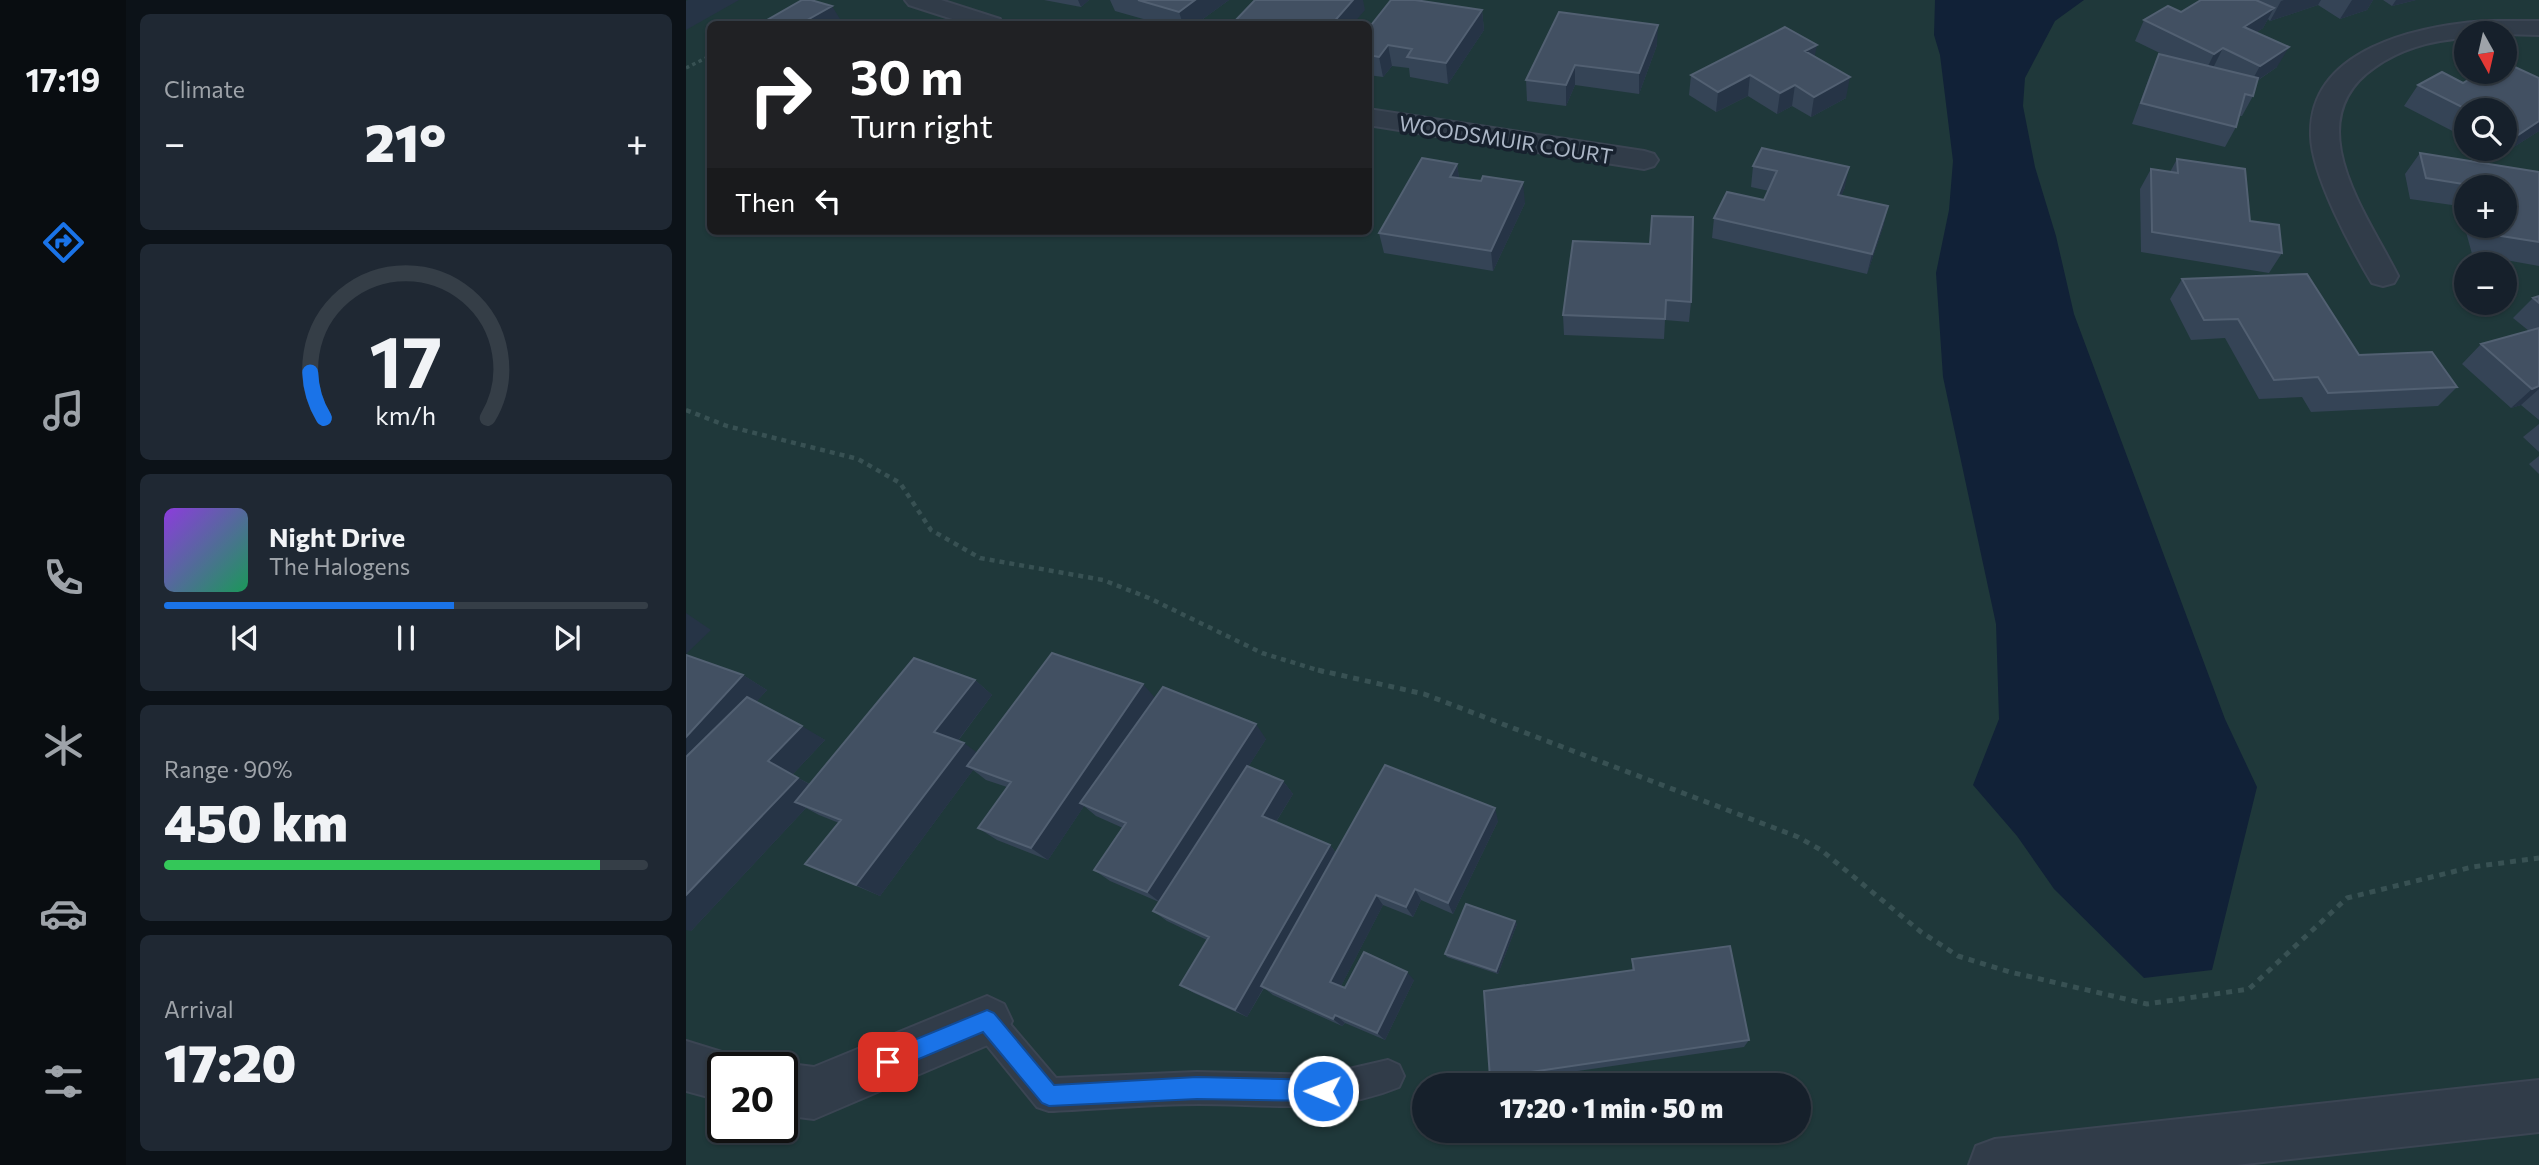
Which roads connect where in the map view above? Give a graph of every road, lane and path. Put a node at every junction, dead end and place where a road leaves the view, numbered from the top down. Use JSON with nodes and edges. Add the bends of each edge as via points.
{"nodes":[{"id":1,"x":918,"y":0,"type":"edge"},
{"id":2,"x":981,"y":21,"type":"edge"},
{"id":3,"x":2539,"y":28,"type":"edge"},
{"id":4,"x":707,"y":58,"type":"edge"},
{"id":5,"x":686,"y":68,"type":"edge"},
{"id":6,"x":1372,"y":118,"type":"edge"},
{"id":7,"x":1644,"y":160,"type":"dead end"},
{"id":8,"x":2383,"y":276,"type":"dead end"},
{"id":9,"x":686,"y":410,"type":"edge"},
{"id":10,"x":2539,"y":858,"type":"edge"},
{"id":11,"x":987,"y":1021,"type":"joint"},
{"id":12,"x":686,"y":1066,"type":"edge"},
{"id":13,"x":707,"y":1072,"type":"edge"},
{"id":14,"x":1388,"y":1076,"type":"dead end"},
{"id":15,"x":798,"y":1091,"type":"edge"},
{"id":16,"x":2539,"y":1106,"type":"edge"},
{"id":17,"x":1995,"y":1165,"type":"edge"}],
"edges":[{"from":1,"to":2,"type":"street"},
{"from":3,"to":8,"type":"street","via":[[2459,30],[2394,46],[2346,76],[2333,95],[2325,117],[2332,170]]},
{"from":4,"to":5,"type":"path"},
{"from":6,"to":7,"type":"street","name":"WOODSMUIR COURT"},
{"from":9,"to":10,"type":"path","via":[[727,426],[858,459],[900,483],[931,530],[980,558],[1103,580],[1262,653],[1424,694],[1798,837],[1958,956],[2010,972],[2147,1004],[2249,989],[2347,898],[2472,867]]},
{"from":11,"to":14,"type":"lane","via":[[1049,1096],[1197,1088],[1323,1091]]},
{"from":11,"to":15,"type":"street","via":[[814,1093]]},
{"from":12,"to":13,"type":"street"},
{"from":16,"to":17,"type":"street"}]}
